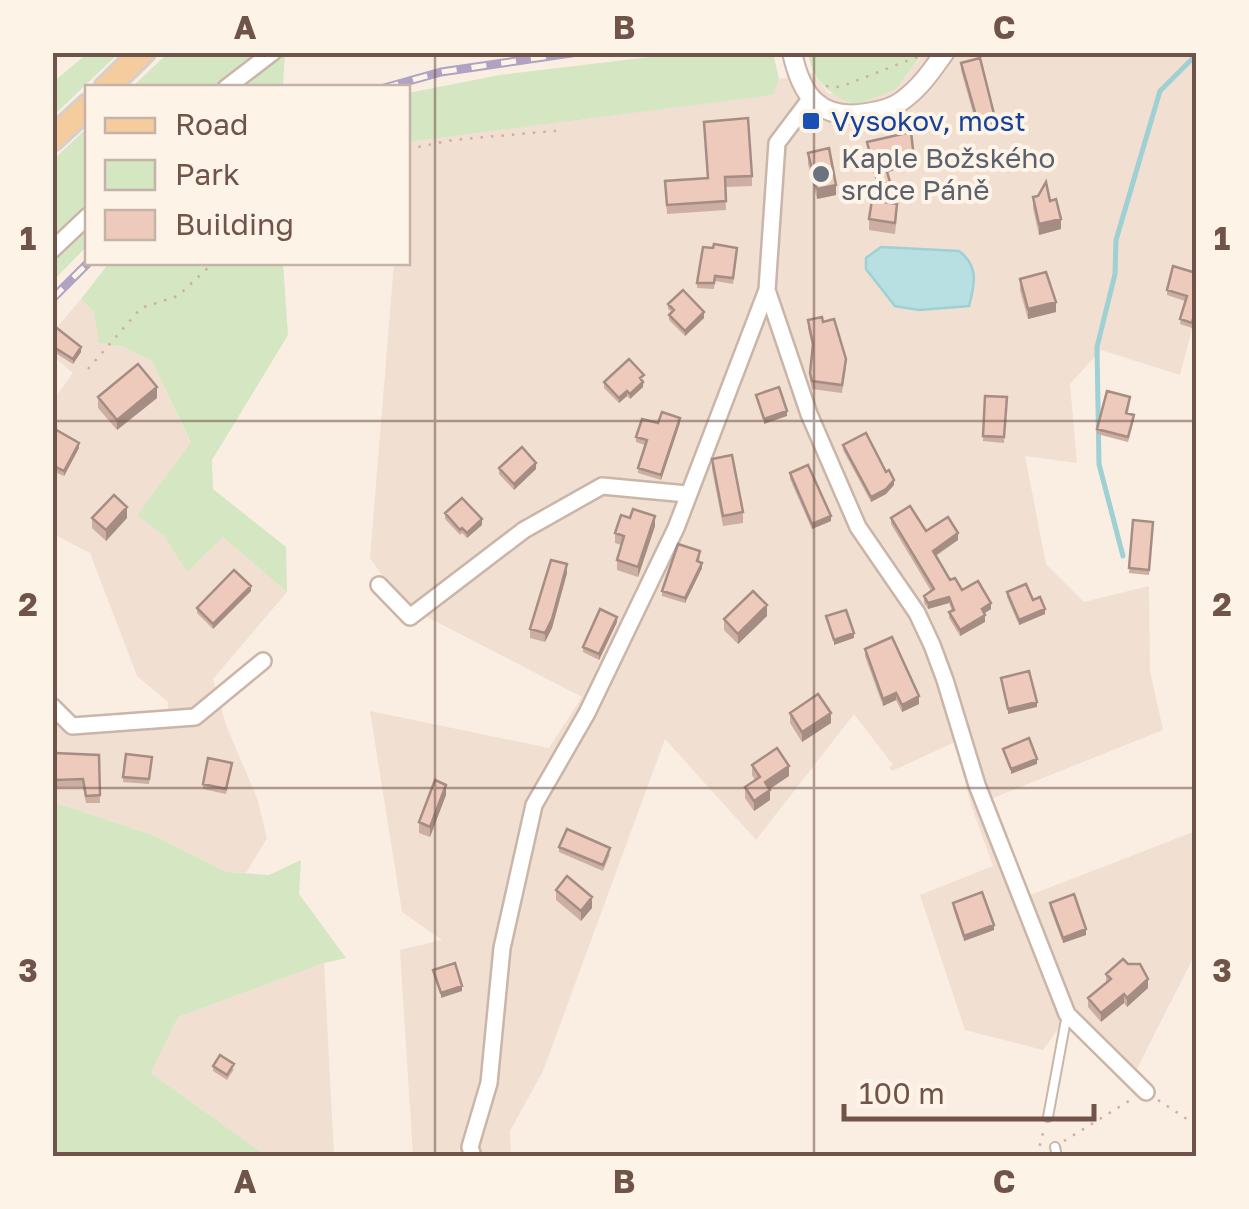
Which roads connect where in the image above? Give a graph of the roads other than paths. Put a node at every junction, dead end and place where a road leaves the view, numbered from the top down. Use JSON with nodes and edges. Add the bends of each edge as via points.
{"nodes":[{"id":1,"x":143,"y":52,"type":"edge"},
{"id":2,"x":273,"y":52,"type":"edge"},
{"id":3,"x":792,"y":52,"type":"edge"},
{"id":4,"x":945,"y":52,"type":"edge"},
{"id":5,"x":109,"y":85,"type":"edge"},
{"id":6,"x":230,"y":85,"type":"edge"},
{"id":7,"x":803,"y":85,"type":"junction"},
{"id":8,"x":85,"y":109,"type":"edge"},
{"id":9,"x":52,"y":139,"type":"edge"},
{"id":10,"x":85,"y":219,"type":"edge"},
{"id":11,"x":52,"y":250,"type":"edge"},
{"id":12,"x":766,"y":290,"type":"junction"},
{"id":13,"x":687,"y":494,"type":"junction"},
{"id":14,"x":380,"y":585,"type":"dead end"},
{"id":15,"x":263,"y":661,"type":"dead end"},
{"id":16,"x":52,"y":706,"type":"edge"},
{"id":17,"x":1067,"y":1014,"type":"junction"},
{"id":18,"x":1146,"y":1092,"type":"road end"},
{"id":19,"x":1048,"y":1117,"type":"road end"},
{"id":20,"x":473,"y":1156,"type":"edge"}],
"edges":[{"from":1,"to":5,"type":"main road"},
{"from":2,"to":6,"type":"street"},
{"from":3,"to":7,"type":"street"},
{"from":4,"to":7,"type":"street","via":[[920,86],[884,110],[828,111]]},
{"from":7,"to":12,"type":"street","via":[[777,142]]},
{"from":8,"to":9,"type":"main road"},
{"from":10,"to":11,"type":"street"},
{"from":12,"to":13,"type":"street"},
{"from":12,"to":17,"type":"street","via":[[858,527],[932,645],[976,785]]},
{"from":13,"to":14,"type":"street","via":[[602,486],[524,530],[410,617]]},
{"from":13,"to":20,"type":"street","via":[[586,712],[534,805],[502,948],[489,1083]]},
{"from":15,"to":16,"type":"street","via":[[194,717],[72,726]]},
{"from":17,"to":18,"type":"street"},
{"from":17,"to":19,"type":"lane"}]}
